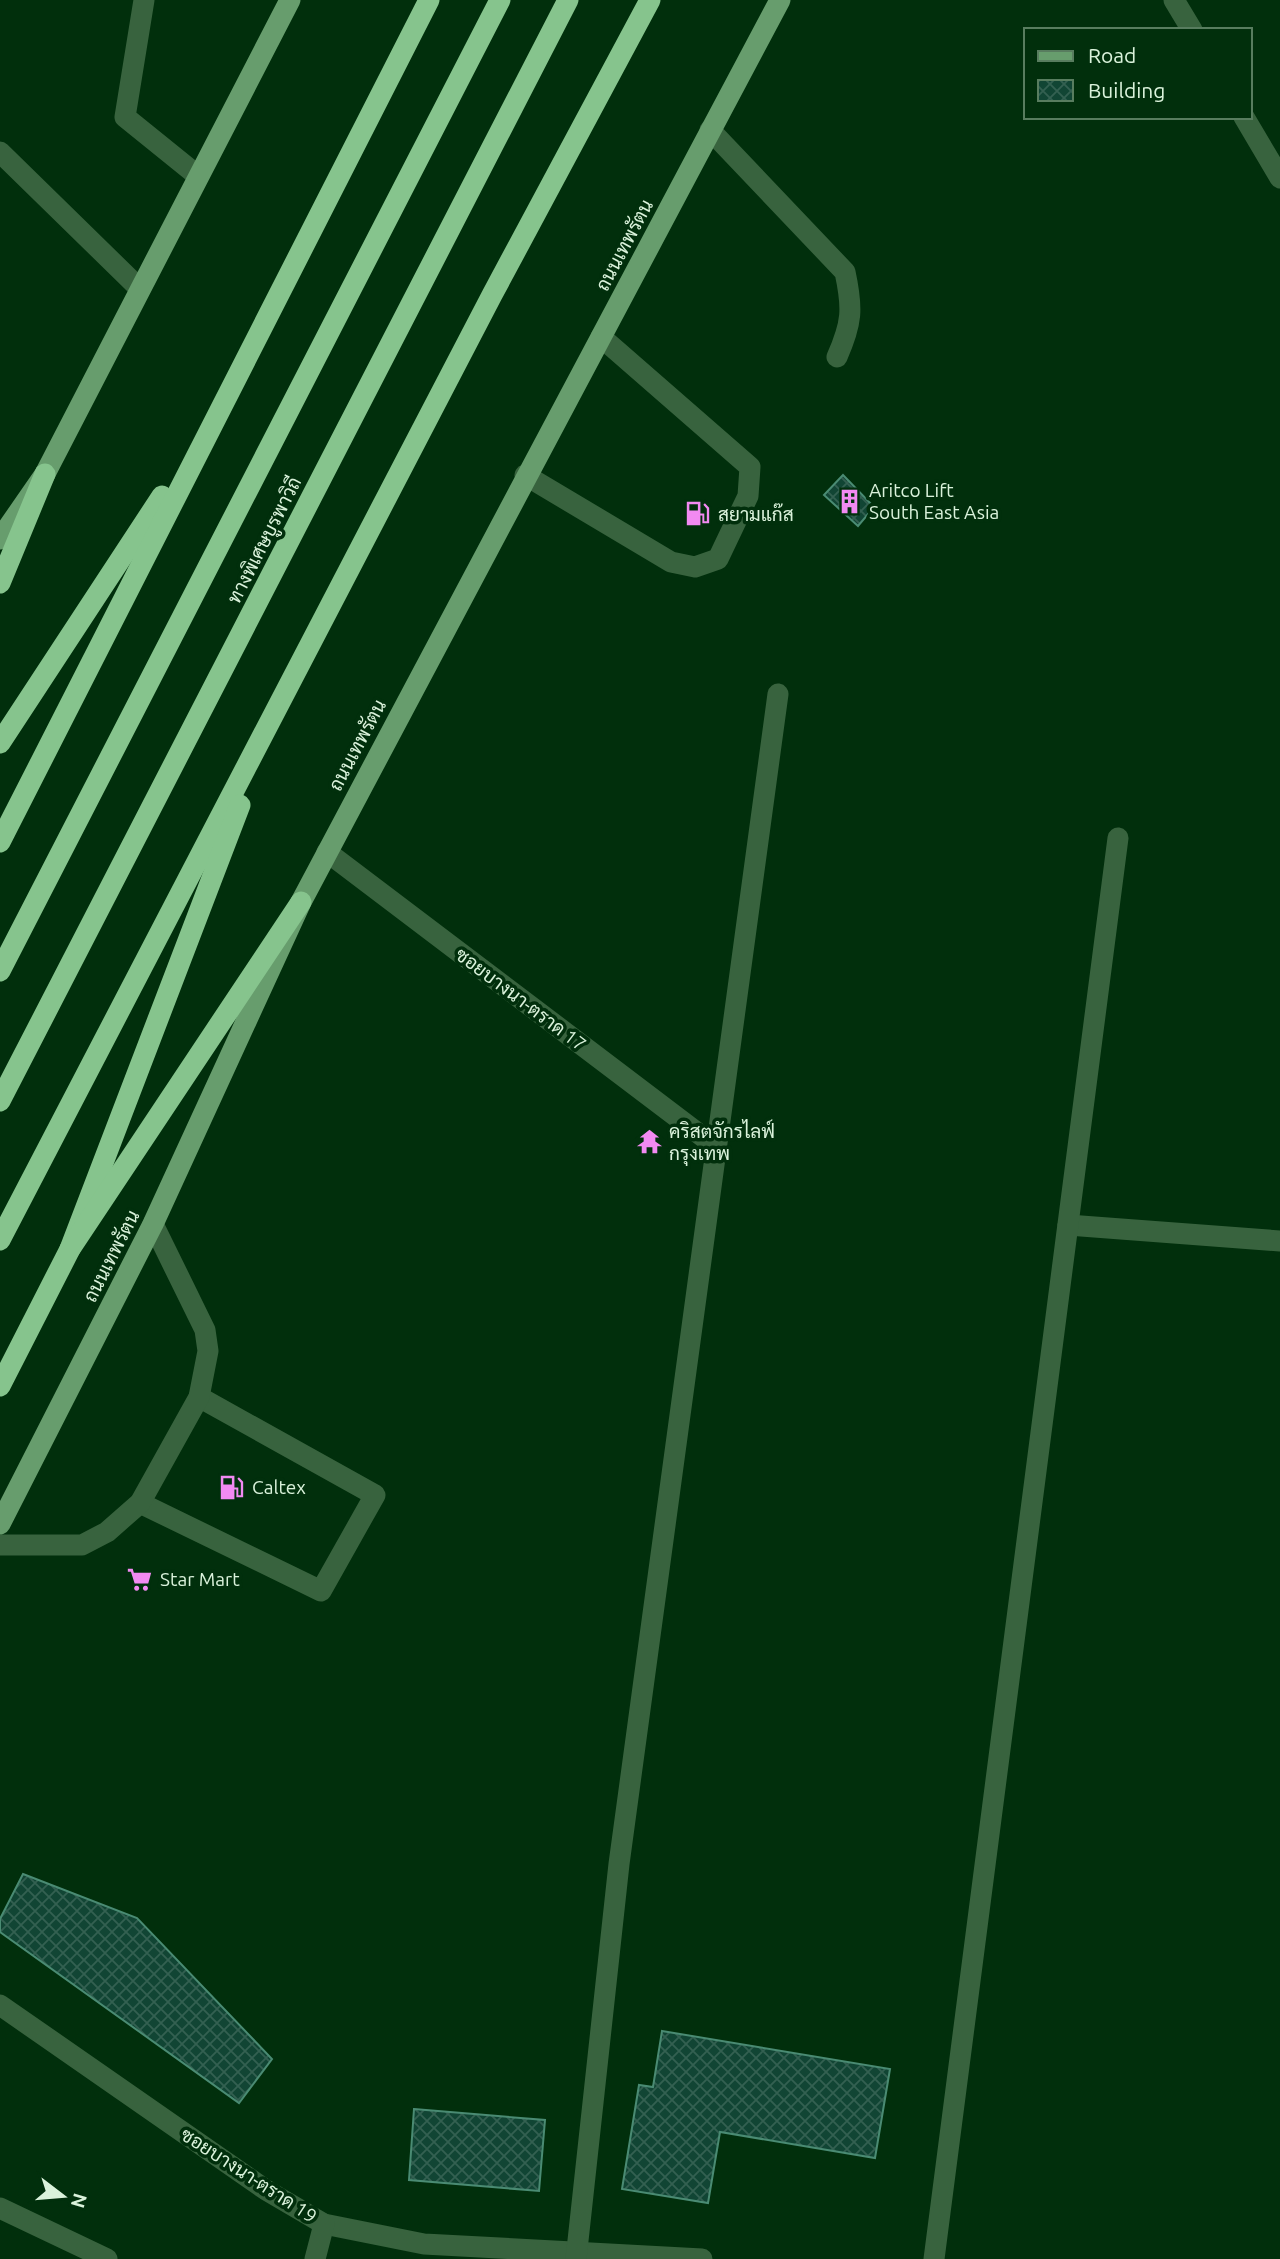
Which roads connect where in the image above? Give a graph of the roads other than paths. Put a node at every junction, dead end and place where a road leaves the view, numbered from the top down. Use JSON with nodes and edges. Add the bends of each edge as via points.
{"nodes":[{"id":1,"x":144,"y":0,"type":"edge"},
{"id":2,"x":290,"y":0,"type":"edge"},
{"id":3,"x":429,"y":0,"type":"edge"},
{"id":4,"x":500,"y":0,"type":"edge"},
{"id":5,"x":568,"y":0,"type":"edge"},
{"id":6,"x":650,"y":0,"type":"edge"},
{"id":7,"x":770,"y":0,"type":"edge"},
{"id":8,"x":780,"y":0,"type":"edge"},
{"id":9,"x":1174,"y":0,"type":"edge"},
{"id":10,"x":1191,"y":28,"type":"edge"},
{"id":11,"x":756,"y":45,"type":"junction"},
{"id":12,"x":1245,"y":119,"type":"edge"},
{"id":13,"x":710,"y":130,"type":"junction"},
{"id":14,"x":0,"y":152,"type":"edge"},
{"id":15,"x":198,"y":176,"type":"junction"},
{"id":16,"x":1280,"y":178,"type":"edge"},
{"id":17,"x":140,"y":289,"type":"junction"},
{"id":18,"x":601,"y":337,"type":"junction"},
{"id":19,"x":837,"y":357,"type":"dead end"},
{"id":20,"x":219,"y":410,"type":"junction"},
{"id":21,"x":45,"y":474,"type":"junction"},
{"id":22,"x":525,"y":475,"type":"junction"},
{"id":23,"x":0,"y":539,"type":"edge"},
{"id":24,"x":0,"y":583,"type":"edge"},
{"id":25,"x":778,"y":694,"type":"dead end"},
{"id":26,"x":276,"y":712,"type":"junction"},
{"id":27,"x":0,"y":743,"type":"edge"},
{"id":28,"x":1118,"y":838,"type":"dead end"},
{"id":29,"x":0,"y":842,"type":"edge"},
{"id":30,"x":327,"y":852,"type":"junction"},
{"id":31,"x":301,"y":902,"type":"junction"},
{"id":32,"x":0,"y":971,"type":"edge"},
{"id":33,"x":0,"y":1101,"type":"edge"},
{"id":34,"x":716,"y":1146,"type":"junction"},
{"id":35,"x":153,"y":1224,"type":"junction"},
{"id":36,"x":1068,"y":1224,"type":"junction"},
{"id":37,"x":0,"y":1240,"type":"edge"},
{"id":38,"x":1280,"y":1241,"type":"edge"},
{"id":39,"x":70,"y":1249,"type":"junction"},
{"id":40,"x":0,"y":1386,"type":"edge"},
{"id":41,"x":199,"y":1397,"type":"junction"},
{"id":42,"x":140,"y":1503,"type":"junction"},
{"id":43,"x":0,"y":1524,"type":"edge"},
{"id":44,"x":0,"y":1545,"type":"edge"},
{"id":45,"x":0,"y":2005,"type":"edge"},
{"id":46,"x":0,"y":2208,"type":"edge"},
{"id":47,"x":324,"y":2224,"type":"junction"},
{"id":48,"x":576,"y":2256,"type":"edge"},
{"id":49,"x":107,"y":2259,"type":"edge"},
{"id":50,"x":316,"y":2259,"type":"edge"},
{"id":51,"x":702,"y":2259,"type":"edge"},
{"id":52,"x":934,"y":2259,"type":"edge"}],
"edges":[{"from":1,"to":15,"type":"street","via":[[125,117]]},
{"from":2,"to":15,"type":"main road"},
{"from":3,"to":20,"type":"highway"},
{"from":4,"to":32,"type":"highway","name":"ทางพิเศษบูรพาวิถี"},
{"from":5,"to":33,"type":"highway","name":"ทางพิเศษบูรพาวิถี"},
{"from":6,"to":26,"type":"highway"},
{"from":7,"to":11,"type":"main road"},
{"from":8,"to":11,"type":"main road","name":"ถนนเทพรัตน"},
{"from":9,"to":10,"type":"street"},
{"from":11,"to":13,"type":"main road","name":"ถนนเทพรัตน"},
{"from":12,"to":16,"type":"street"},
{"from":13,"to":18,"type":"main road","name":"ถนนเทพรัตน"},
{"from":13,"to":19,"type":"street","via":[[845,272],[852,301],[851,326]]},
{"from":14,"to":17,"type":"street"},
{"from":15,"to":17,"type":"main road"},
{"from":17,"to":21,"type":"main road"},
{"from":18,"to":22,"type":"main road","name":"ถนนเทพรัตน"},
{"from":18,"to":22,"type":"street","via":[[750,467],[748,496],[718,559],[695,567],[671,562]]},
{"from":20,"to":27,"type":"highway"},
{"from":20,"to":29,"type":"highway"},
{"from":21,"to":23,"type":"main road"},
{"from":21,"to":24,"type":"highway"},
{"from":22,"to":30,"type":"main road","name":"ถนนเทพรัตน"},
{"from":25,"to":34,"type":"street"},
{"from":26,"to":37,"type":"highway"},
{"from":26,"to":39,"type":"highway"},
{"from":28,"to":36,"type":"street"},
{"from":30,"to":31,"type":"main road","name":"ถนนเทพรัตน"},
{"from":30,"to":34,"type":"street","name":"ซอยบางนา-ตราด 17"},
{"from":31,"to":35,"type":"main road","name":"ถนนเทพรัตน"},
{"from":31,"to":39,"type":"highway"},
{"from":34,"to":48,"type":"street","via":[[611,1926]]},
{"from":35,"to":41,"type":"street","via":[[205,1329],[208,1351]]},
{"from":35,"to":43,"type":"main road","name":"ถนนเทพรัตน"},
{"from":36,"to":38,"type":"street"},
{"from":36,"to":52,"type":"street"},
{"from":39,"to":40,"type":"highway"},
{"from":41,"to":42,"type":"street"},
{"from":41,"to":42,"type":"street","via":[[374,1495],[328,1579],[321,1591]]},
{"from":42,"to":44,"type":"street","via":[[107,1532],[82,1545]]},
{"from":45,"to":47,"type":"street","name":"ซอยบางนา-ตราด 19","via":[[266,2190]]},
{"from":46,"to":49,"type":"street"},
{"from":47,"to":48,"type":"street","name":"ซอยบางนา-ตราด 19","via":[[424,2244]]},
{"from":47,"to":50,"type":"street"},
{"from":48,"to":51,"type":"street","name":"ซอยบางนา-ตราด 19"}]}
